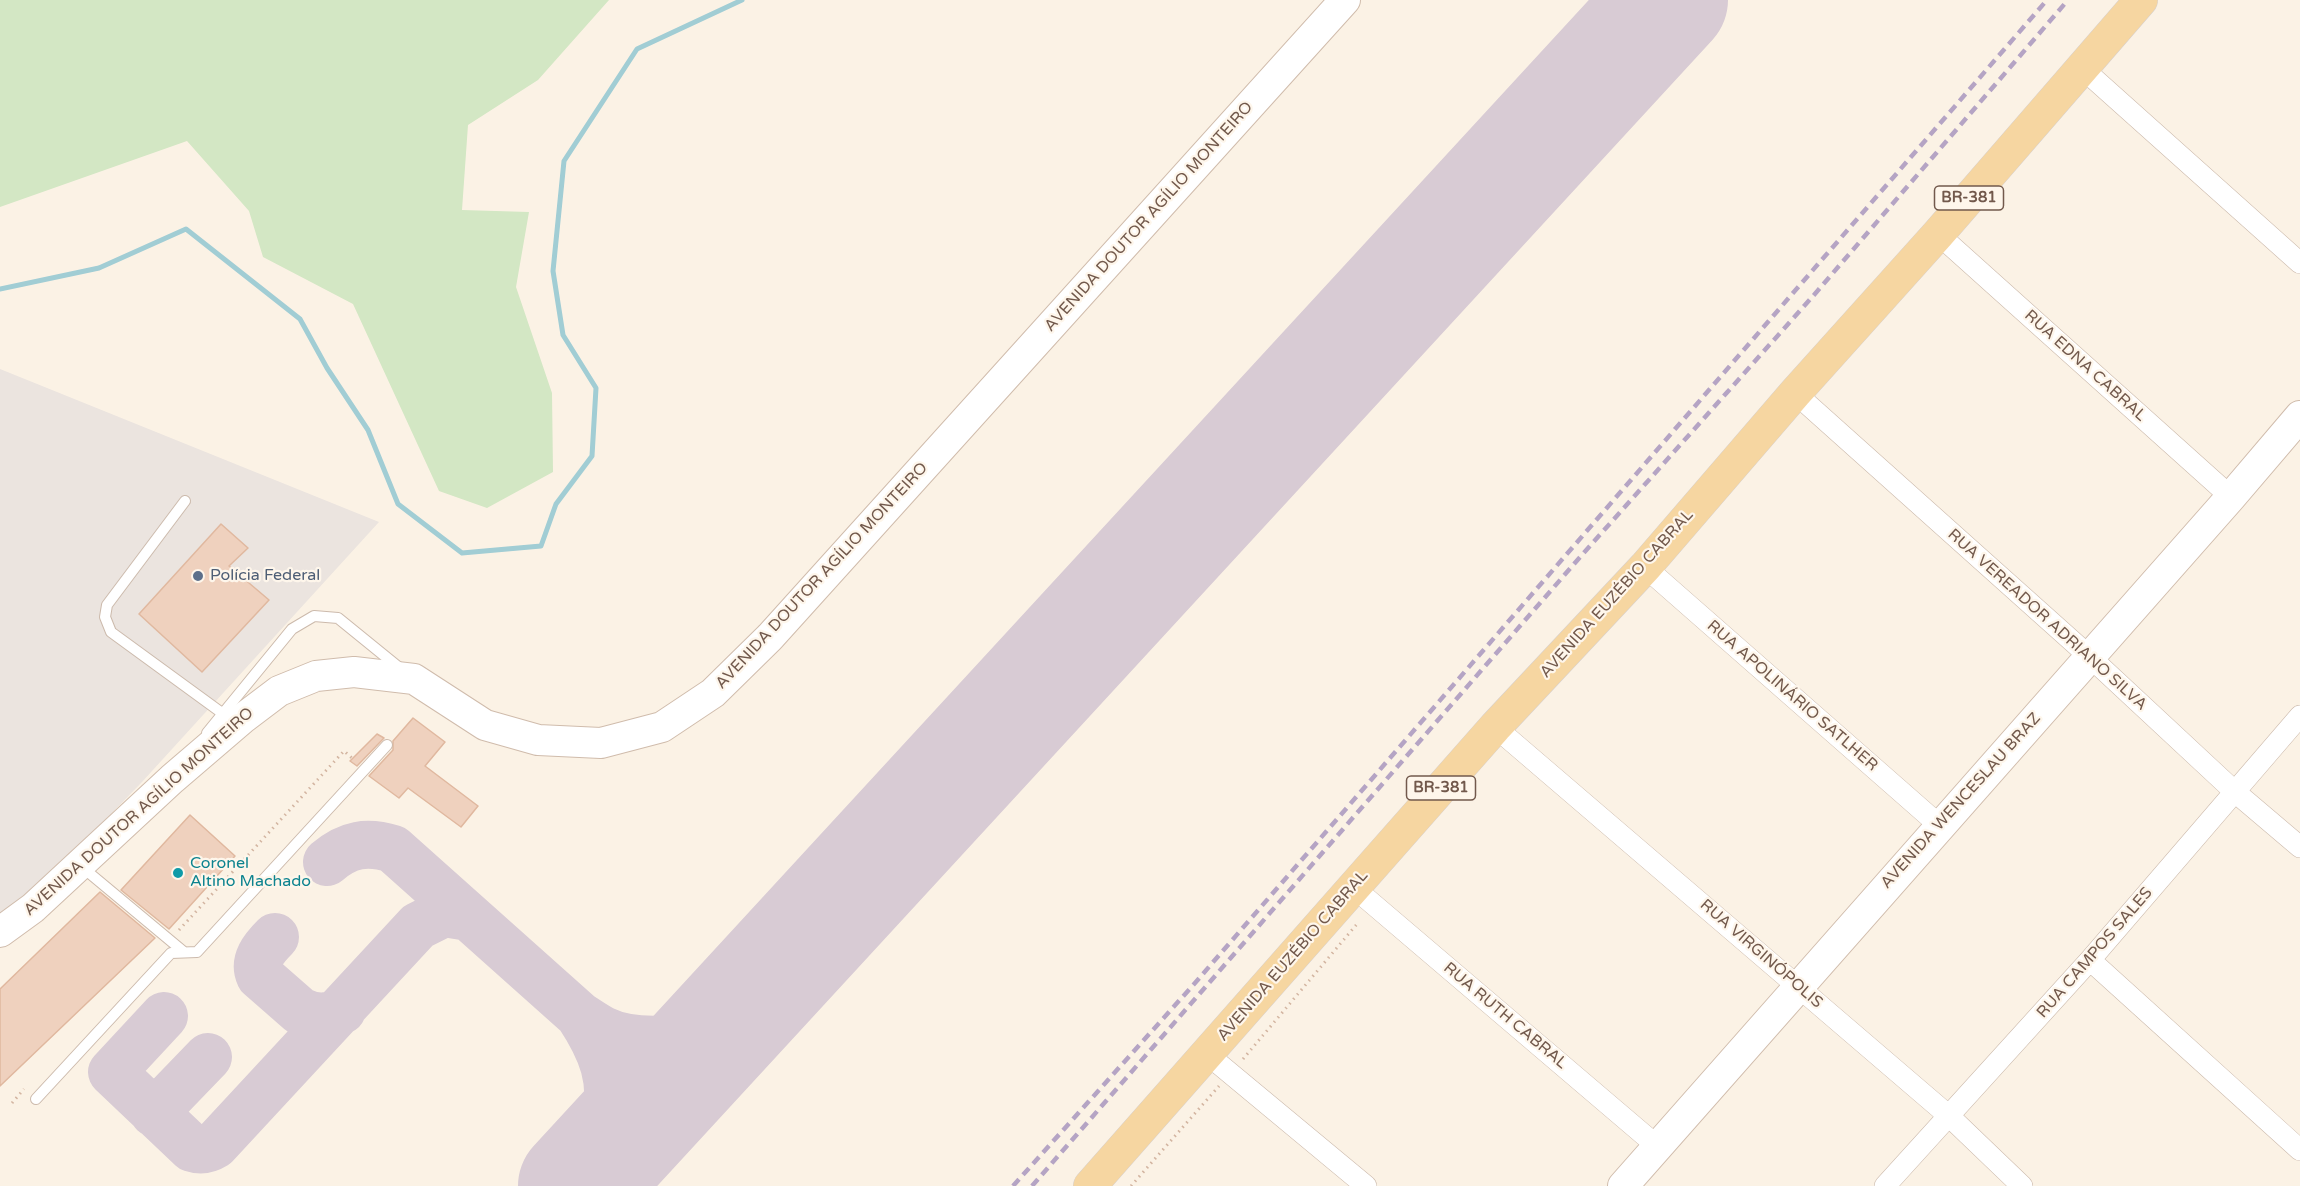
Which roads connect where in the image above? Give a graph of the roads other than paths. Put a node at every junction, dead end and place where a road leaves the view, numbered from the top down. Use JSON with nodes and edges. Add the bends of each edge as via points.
{"nodes":[{"id":1,"x":1345,"y":0,"type":"edge"},
{"id":2,"x":2141,"y":0,"type":"edge"},
{"id":3,"x":2082,"y":68,"type":"junction"},
{"id":4,"x":1938,"y":234,"type":"junction"},
{"id":5,"x":2300,"y":263,"type":"edge"},
{"id":6,"x":1795,"y":393,"type":"junction"},
{"id":7,"x":2300,"y":416,"type":"edge"},
{"id":8,"x":2231,"y":497,"type":"junction"},
{"id":9,"x":184,"y":501,"type":"dead end"},
{"id":10,"x":1645,"y":567,"type":"junction"},
{"id":11,"x":2090,"y":657,"type":"junction"},
{"id":12,"x":414,"y":679,"type":"junction"},
{"id":13,"x":222,"y":713,"type":"junction"},
{"id":14,"x":2300,"y":716,"type":"edge"},
{"id":15,"x":1495,"y":727,"type":"junction"},
{"id":16,"x":387,"y":745,"type":"dead end"},
{"id":17,"x":172,"y":779,"type":"junction"},
{"id":18,"x":2234,"y":791,"type":"junction"},
{"id":19,"x":1939,"y":825,"type":"junction"},
{"id":20,"x":2300,"y":847,"type":"edge"},
{"id":21,"x":80,"y":865,"type":"junction"},
{"id":22,"x":1353,"y":887,"type":"junction"},
{"id":23,"x":0,"y":932,"type":"edge"},
{"id":24,"x":184,"y":952,"type":"junction"},
{"id":25,"x":2090,"y":960,"type":"junction"},
{"id":26,"x":1798,"y":986,"type":"junction"},
{"id":27,"x":1207,"y":1054,"type":"junction"},
{"id":28,"x":36,"y":1099,"type":"dead end"},
{"id":29,"x":1950,"y":1116,"type":"junction"},
{"id":30,"x":1657,"y":1146,"type":"junction"},
{"id":31,"x":2300,"y":1150,"type":"edge"},
{"id":32,"x":1090,"y":1186,"type":"edge"},
{"id":33,"x":1366,"y":1186,"type":"edge"},
{"id":34,"x":1623,"y":1186,"type":"edge"},
{"id":35,"x":1885,"y":1186,"type":"edge"},
{"id":36,"x":2022,"y":1186,"type":"edge"}],
"edges":[{"from":1,"to":12,"type":"street","name":"AVENIDA DOUTOR AGÍLIO MONTEIRO","via":[[778,628],[713,693],[662,727],[601,743],[538,740],[485,725]]},
{"from":2,"to":3,"type":"main road","name":"AVENIDA EUZÉBIO CABRAL","number":"BR-381"},
{"from":3,"to":4,"type":"main road","name":"AVENIDA EUZÉBIO CABRAL","number":"BR-381"},
{"from":3,"to":5,"type":"street"},
{"from":4,"to":6,"type":"main road","name":"AVENIDA EUZÉBIO CABRAL","number":"BR-381"},
{"from":4,"to":8,"type":"street","name":"RUA EDNA CABRAL"},
{"from":6,"to":10,"type":"main road","name":"AVENIDA EUZÉBIO CABRAL","number":"BR-381"},
{"from":6,"to":11,"type":"street","name":"RUA VEREADOR ADRIANO SILVA"},
{"from":7,"to":8,"type":"street","name":"AVENIDA WENCESLAU BRAZ"},
{"from":8,"to":11,"type":"street","name":"AVENIDA WENCESLAU BRAZ"},
{"from":9,"to":13,"type":"lane","via":[[107,605],[105,617],[111,632]]},
{"from":10,"to":15,"type":"main road","name":"AVENIDA EUZÉBIO CABRAL","number":"BR-381"},
{"from":10,"to":19,"type":"street","name":"RUA APOLINÁRIO SATLHER"},
{"from":11,"to":18,"type":"street","name":"RUA VEREADOR ADRIANO SILVA"},
{"from":11,"to":19,"type":"street","name":"AVENIDA WENCESLAU BRAZ"},
{"from":12,"to":13,"type":"lane","via":[[338,618],[314,616],[292,629]]},
{"from":12,"to":17,"type":"street","name":"AVENIDA DOUTOR AGÍLIO MONTEIRO","via":[[354,672],[316,676],[279,691]]},
{"from":13,"to":17,"type":"lane"},
{"from":14,"to":18,"type":"street","name":"RUA CAMPOS SALES"},
{"from":15,"to":22,"type":"main road","name":"AVENIDA EUZÉBIO CABRAL","number":"BR-381"},
{"from":15,"to":26,"type":"street","name":"RUA VIRGINÓPOLIS"},
{"from":16,"to":24,"type":"lane","via":[[197,952]]},
{"from":17,"to":21,"type":"street","name":"AVENIDA DOUTOR AGÍLIO MONTEIRO"},
{"from":18,"to":20,"type":"street","name":"RUA VEREADOR ADRIANO SILVA"},
{"from":18,"to":25,"type":"street","name":"RUA CAMPOS SALES"},
{"from":19,"to":26,"type":"street","name":"AVENIDA WENCESLAU BRAZ"},
{"from":21,"to":23,"type":"street","name":"AVENIDA DOUTOR AGÍLIO MONTEIRO"},
{"from":21,"to":24,"type":"lane"},
{"from":22,"to":27,"type":"main road","name":"AVENIDA EUZÉBIO CABRAL","number":"BR-381"},
{"from":22,"to":30,"type":"street","name":"RUA RUTH CABRAL"},
{"from":24,"to":28,"type":"lane","via":[[171,953]]},
{"from":25,"to":29,"type":"street","name":"RUA CAMPOS SALES"},
{"from":25,"to":31,"type":"street"},
{"from":26,"to":29,"type":"street","name":"RUA VIRGINÓPOLIS"},
{"from":26,"to":30,"type":"street","name":"AVENIDA WENCESLAU BRAZ"},
{"from":27,"to":32,"type":"main road","name":"AVENIDA EUZÉBIO CABRAL","number":"BR-381"},
{"from":27,"to":33,"type":"street"},
{"from":29,"to":35,"type":"street","name":"RUA CAMPOS SALES"},
{"from":29,"to":36,"type":"street","name":"RUA VIRGINÓPOLIS"},
{"from":30,"to":34,"type":"street","name":"AVENIDA WENCESLAU BRAZ"}]}
